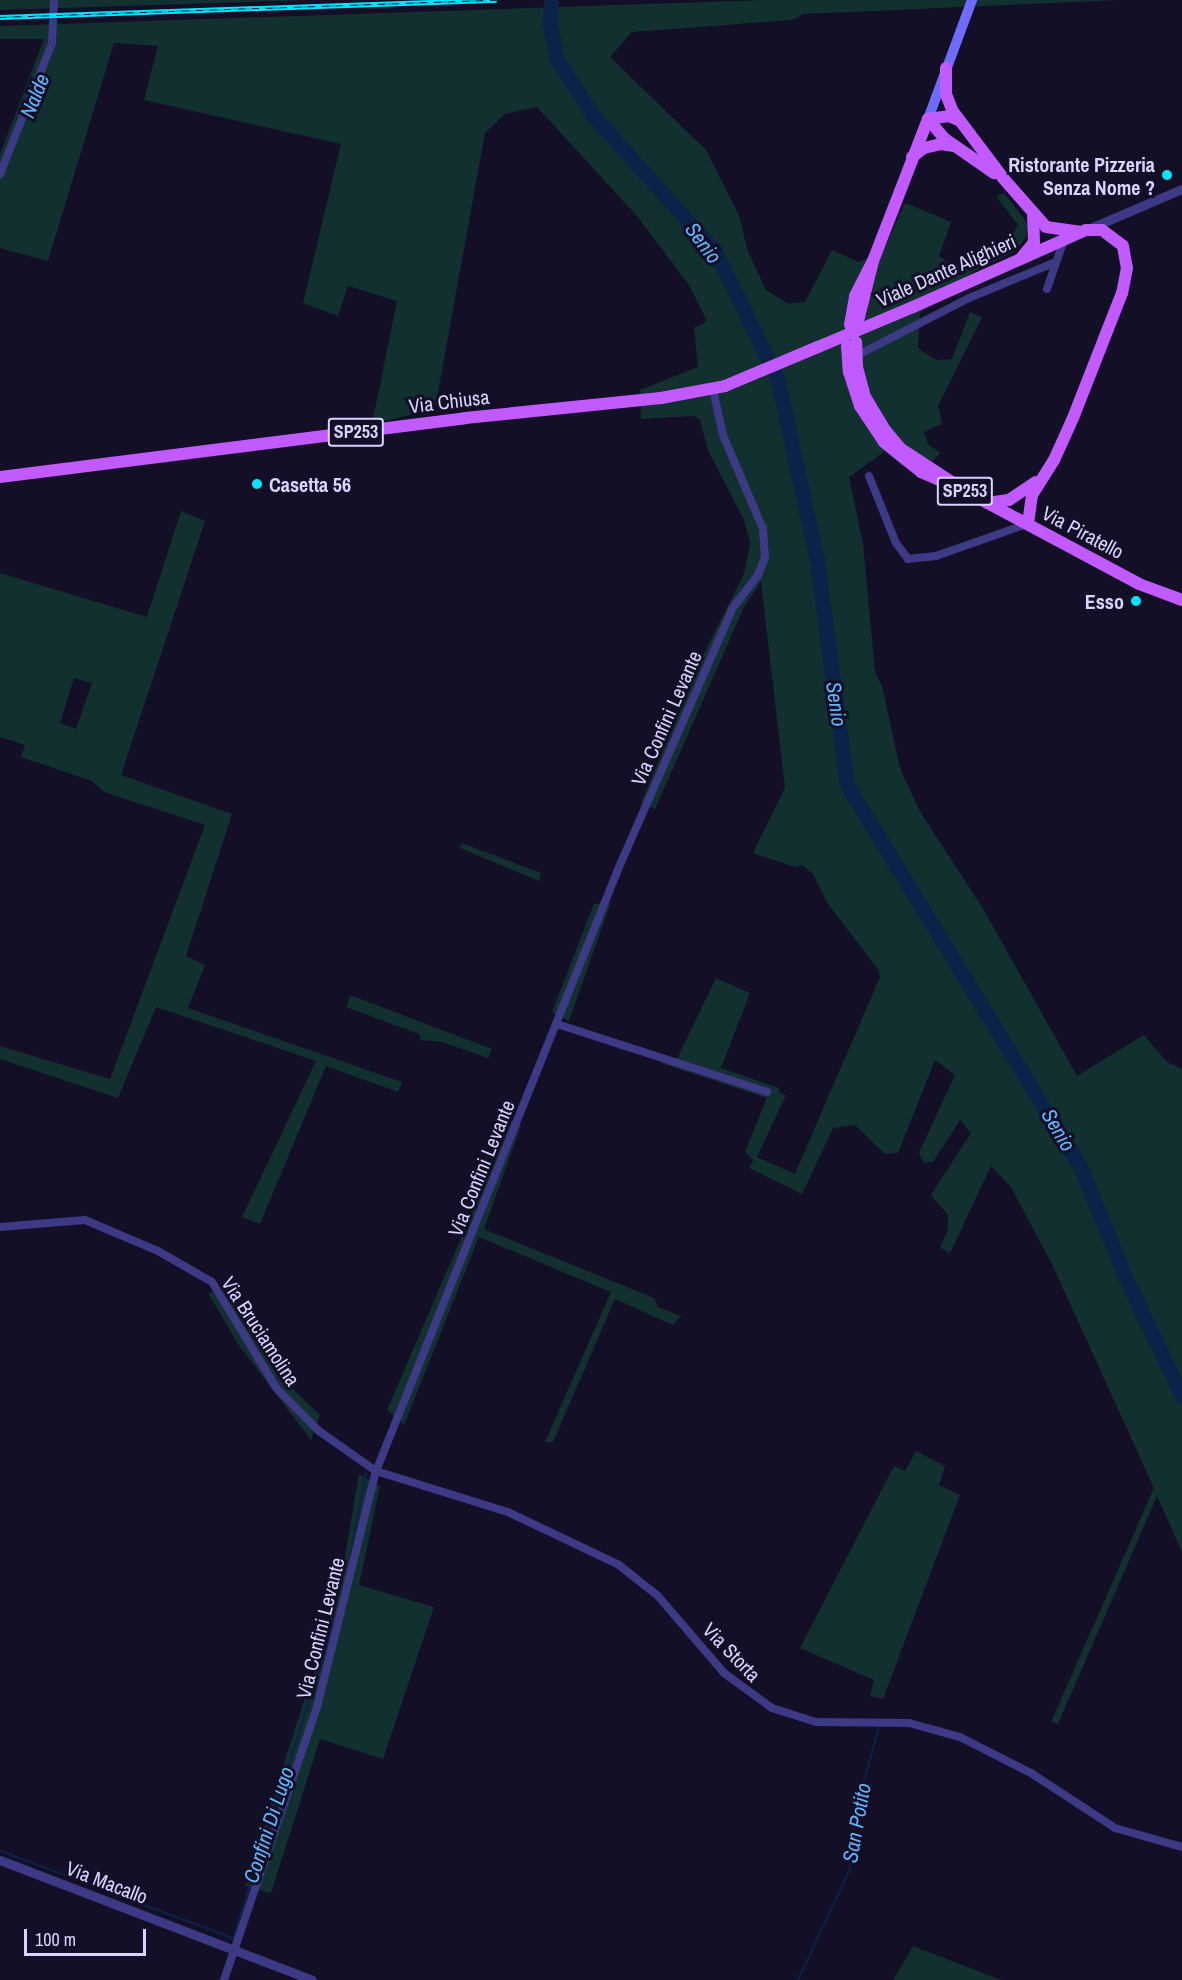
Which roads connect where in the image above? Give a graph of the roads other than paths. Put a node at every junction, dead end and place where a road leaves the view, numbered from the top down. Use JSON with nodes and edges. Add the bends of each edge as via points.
{"nodes":[{"id":1,"x":54,"y":0,"type":"edge"},
{"id":2,"x":972,"y":0,"type":"edge"},
{"id":3,"x":946,"y":68,"type":"junction"},
{"id":4,"x":928,"y":119,"type":"junction"},
{"id":5,"x":960,"y":121,"type":"junction"},
{"id":6,"x":954,"y":146,"type":"junction"},
{"id":7,"x":911,"y":158,"type":"junction"},
{"id":8,"x":0,"y":174,"type":"edge"},
{"id":9,"x":1003,"y":178,"type":"junction"},
{"id":10,"x":1182,"y":189,"type":"edge"},
{"id":11,"x":1032,"y":212,"type":"junction"},
{"id":12,"x":1084,"y":231,"type":"junction"},
{"id":13,"x":1064,"y":240,"type":"junction"},
{"id":14,"x":1021,"y":259,"type":"junction"},
{"id":15,"x":1056,"y":262,"type":"junction"},
{"id":16,"x":1047,"y":289,"type":"dead end"},
{"id":17,"x":854,"y":323,"type":"dead end"},
{"id":18,"x":856,"y":356,"type":"junction"},
{"id":19,"x":719,"y":387,"type":"junction"},
{"id":20,"x":869,"y":476,"type":"dead end"},
{"id":21,"x":1044,"y":476,"type":"junction"},
{"id":22,"x":0,"y":477,"type":"edge"},
{"id":23,"x":967,"y":492,"type":"junction"},
{"id":24,"x":987,"y":503,"type":"junction"},
{"id":25,"x":1028,"y":524,"type":"junction"},
{"id":26,"x":1182,"y":600,"type":"edge"},
{"id":27,"x":557,"y":1024,"type":"junction"},
{"id":28,"x":767,"y":1092,"type":"dead end"},
{"id":29,"x":0,"y":1227,"type":"edge"},
{"id":30,"x":376,"y":1471,"type":"junction"},
{"id":31,"x":1182,"y":1846,"type":"edge"},
{"id":32,"x":0,"y":1860,"type":"edge"},
{"id":33,"x":235,"y":1950,"type":"junction"},
{"id":34,"x":224,"y":1980,"type":"edge"},
{"id":35,"x":312,"y":1980,"type":"edge"}],
"edges":[{"from":1,"to":8,"type":"street","via":[[52,44]]},
{"from":2,"to":3,"type":"main road"},
{"from":3,"to":4,"type":"main road"},
{"from":3,"to":5,"type":"main road","number":"SP253","via":[[946,94]]},
{"from":4,"to":5,"type":"main road","via":[[949,116]]},
{"from":4,"to":6,"type":"main road","number":"SP253"},
{"from":4,"to":7,"type":"main road"},
{"from":5,"to":9,"type":"main road","number":"SP253"},
{"from":6,"to":7,"type":"main road","via":[[924,148]]},
{"from":6,"to":9,"type":"main road","number":"SP253"},
{"from":7,"to":17,"type":"main road"},
{"from":9,"to":11,"type":"main road","number":"SP253"},
{"from":10,"to":12,"type":"street","name":"Viale Dante Alighieri"},
{"from":11,"to":12,"type":"main road","number":"SP253","via":[[1046,227]]},
{"from":11,"to":14,"type":"main road","via":[[1034,242]]},
{"from":12,"to":13,"type":"main road","name":"Viale Dante Alighieri","number":"SP253"},
{"from":12,"to":21,"type":"main road","number":"SP253","via":[[1101,231],[1114,238],[1123,246],[1127,268],[1105,340]]},
{"from":13,"to":14,"type":"main road","name":"Viale Dante Alighieri","number":"SP253"},
{"from":13,"to":15,"type":"street"},
{"from":14,"to":19,"type":"main road","name":"Viale Dante Alighieri","number":"SP253","bridge":true},
{"from":15,"to":16,"type":"street"},
{"from":15,"to":18,"type":"street","via":[[969,298]]},
{"from":18,"to":23,"type":"main road","name":"Via Piratello","number":"SP253","via":[[865,398],[885,430],[901,448]]},
{"from":18,"to":23,"type":"main road","name":"Via Piratello","number":"SP253","via":[[852,344],[849,372],[860,406],[884,442],[921,471]]},
{"from":19,"to":22,"type":"main road","name":"Via Chiusa","number":"SP253"},
{"from":19,"to":27,"type":"street","name":"Via Confini Levante","via":[[723,435],[763,529],[765,558],[758,575],[732,609],[619,867]]},
{"from":20,"to":25,"type":"street","via":[[896,543],[908,559],[936,556],[1006,528]]},
{"from":21,"to":24,"type":"main road","number":"SP253","via":[[1023,494]]},
{"from":21,"to":25,"type":"main road","number":"SP253","via":[[1032,495]]},
{"from":23,"to":24,"type":"main road","name":"Via Piratello","number":"SP253"},
{"from":24,"to":25,"type":"main road","name":"Via Piratello","number":"SP253"},
{"from":25,"to":26,"type":"main road","name":"Via Piratello","via":[[1139,584]]},
{"from":27,"to":28,"type":"street"},
{"from":27,"to":30,"type":"street","name":"Via Confini Levante"},
{"from":29,"to":30,"type":"street","name":"Via Bruciamolina","via":[[85,1221],[158,1251],[212,1282],[277,1389],[295,1409]]},
{"from":30,"to":31,"type":"street","name":"Via Storta","via":[[508,1512],[619,1564],[658,1596],[724,1673],[772,1708],[816,1722],[909,1723],[960,1737],[1031,1773],[1115,1828]]},
{"from":30,"to":33,"type":"street","name":"Via Confini Levante","via":[[317,1707]]},
{"from":32,"to":33,"type":"street","name":"Via Macallo"},
{"from":33,"to":34,"type":"street","name":"Via Confini Levante"},
{"from":33,"to":35,"type":"street","name":"Via Macallo"}]}
